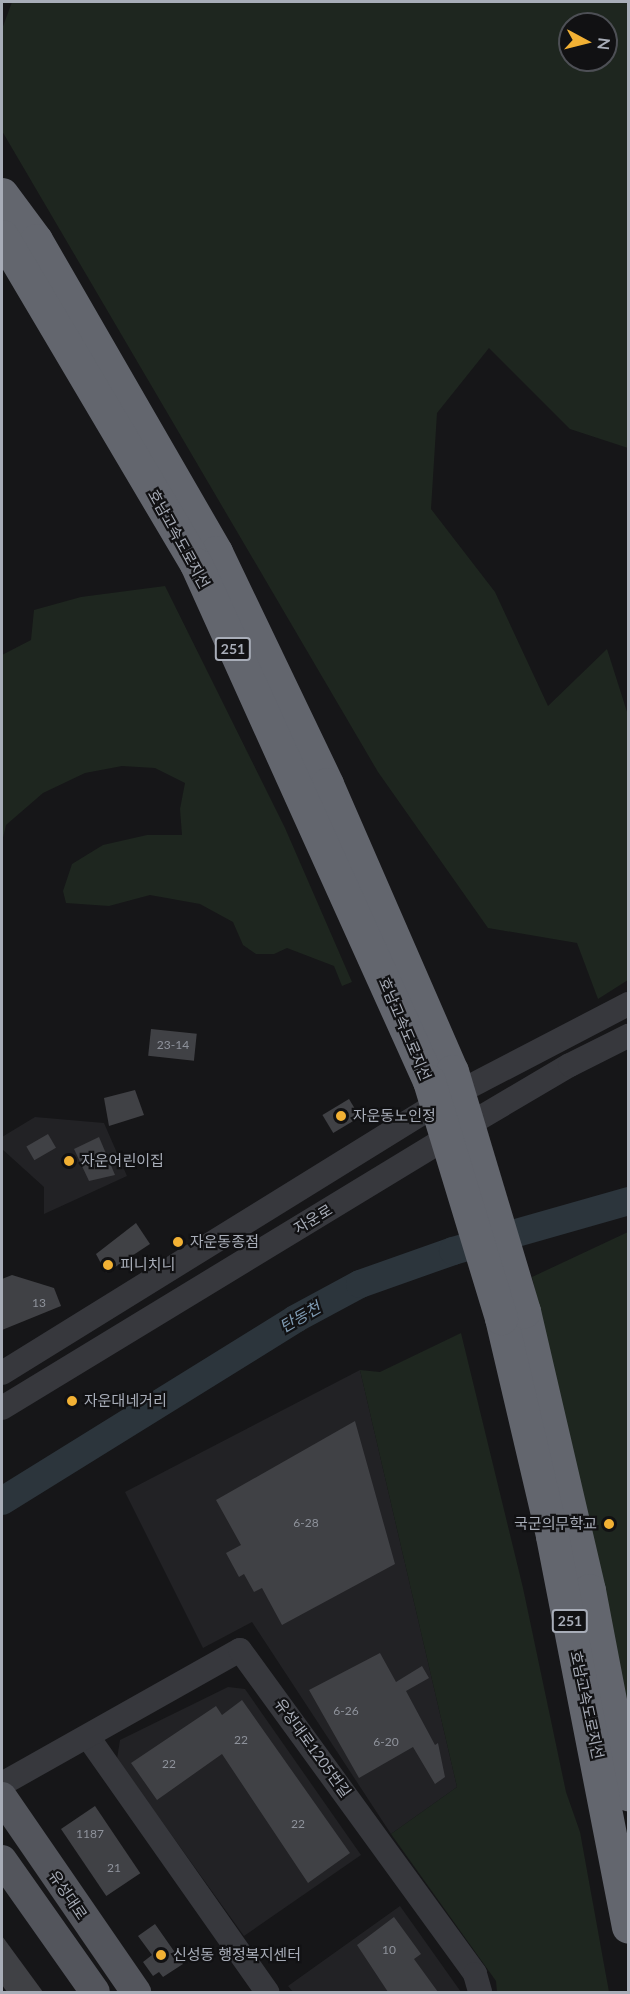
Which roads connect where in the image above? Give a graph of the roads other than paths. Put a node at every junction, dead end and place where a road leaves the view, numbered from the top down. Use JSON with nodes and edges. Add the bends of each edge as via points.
{"nodes":[{"id":1,"x":2,"y":174,"type":"edge"},
{"id":2,"x":2,"y":194,"type":"edge"},
{"id":3,"x":2,"y":236,"type":"edge"},
{"id":4,"x":36,"y":240,"type":"junction"},
{"id":5,"x":628,"y":1004,"type":"edge"},
{"id":6,"x":628,"y":1036,"type":"edge"},
{"id":7,"x":440,"y":1076,"type":"junction"},
{"id":8,"x":512,"y":1315,"type":"junction"},
{"id":9,"x":2,"y":1373,"type":"edge"},
{"id":10,"x":2,"y":1408,"type":"edge"},
{"id":11,"x":88,"y":1737,"type":"junction"},
{"id":12,"x":2,"y":1784,"type":"edge"},
{"id":13,"x":628,"y":1794,"type":"edge"},
{"id":14,"x":2,"y":1797,"type":"edge"},
{"id":15,"x":2,"y":1860,"type":"edge"},
{"id":16,"x":628,"y":1927,"type":"edge"},
{"id":17,"x":95,"y":1992,"type":"edge"},
{"id":18,"x":136,"y":1992,"type":"edge"},
{"id":19,"x":267,"y":1992,"type":"edge"},
{"id":20,"x":480,"y":1992,"type":"edge"}],
"edges":[{"from":1,"to":4,"type":"highway"},
{"from":2,"to":4,"type":"highway","name":"호남고속도로지선","number":"251"},
{"from":3,"to":7,"type":"highway","name":"호남고속도로지선","number":"251","via":[[196,564]]},
{"from":4,"to":7,"type":"highway","name":"호남고속도로지선","number":"251","via":[[216,552],[327,784]]},
{"from":5,"to":9,"type":"street","via":[[440,1102]]},
{"from":6,"to":10,"type":"street","name":"자운로","via":[[570,1065],[451,1135]]},
{"from":7,"to":8,"type":"highway","name":"호남고속도로지선","number":"251","bridge":true},
{"from":8,"to":13,"type":"highway","name":"호남고속도로지선","number":"251","via":[[589,1590]]},
{"from":8,"to":16,"type":"highway","name":"호남고속도로지선","number":"251"},
{"from":11,"to":12,"type":"street","name":"유성대로1205번길"},
{"from":11,"to":19,"type":"street"},
{"from":11,"to":20,"type":"street","name":"유성대로1205번길","via":[[240,1650],[475,1974]]},
{"from":14,"to":18,"type":"main road","name":"유성대로"},
{"from":15,"to":17,"type":"main road"}]}
